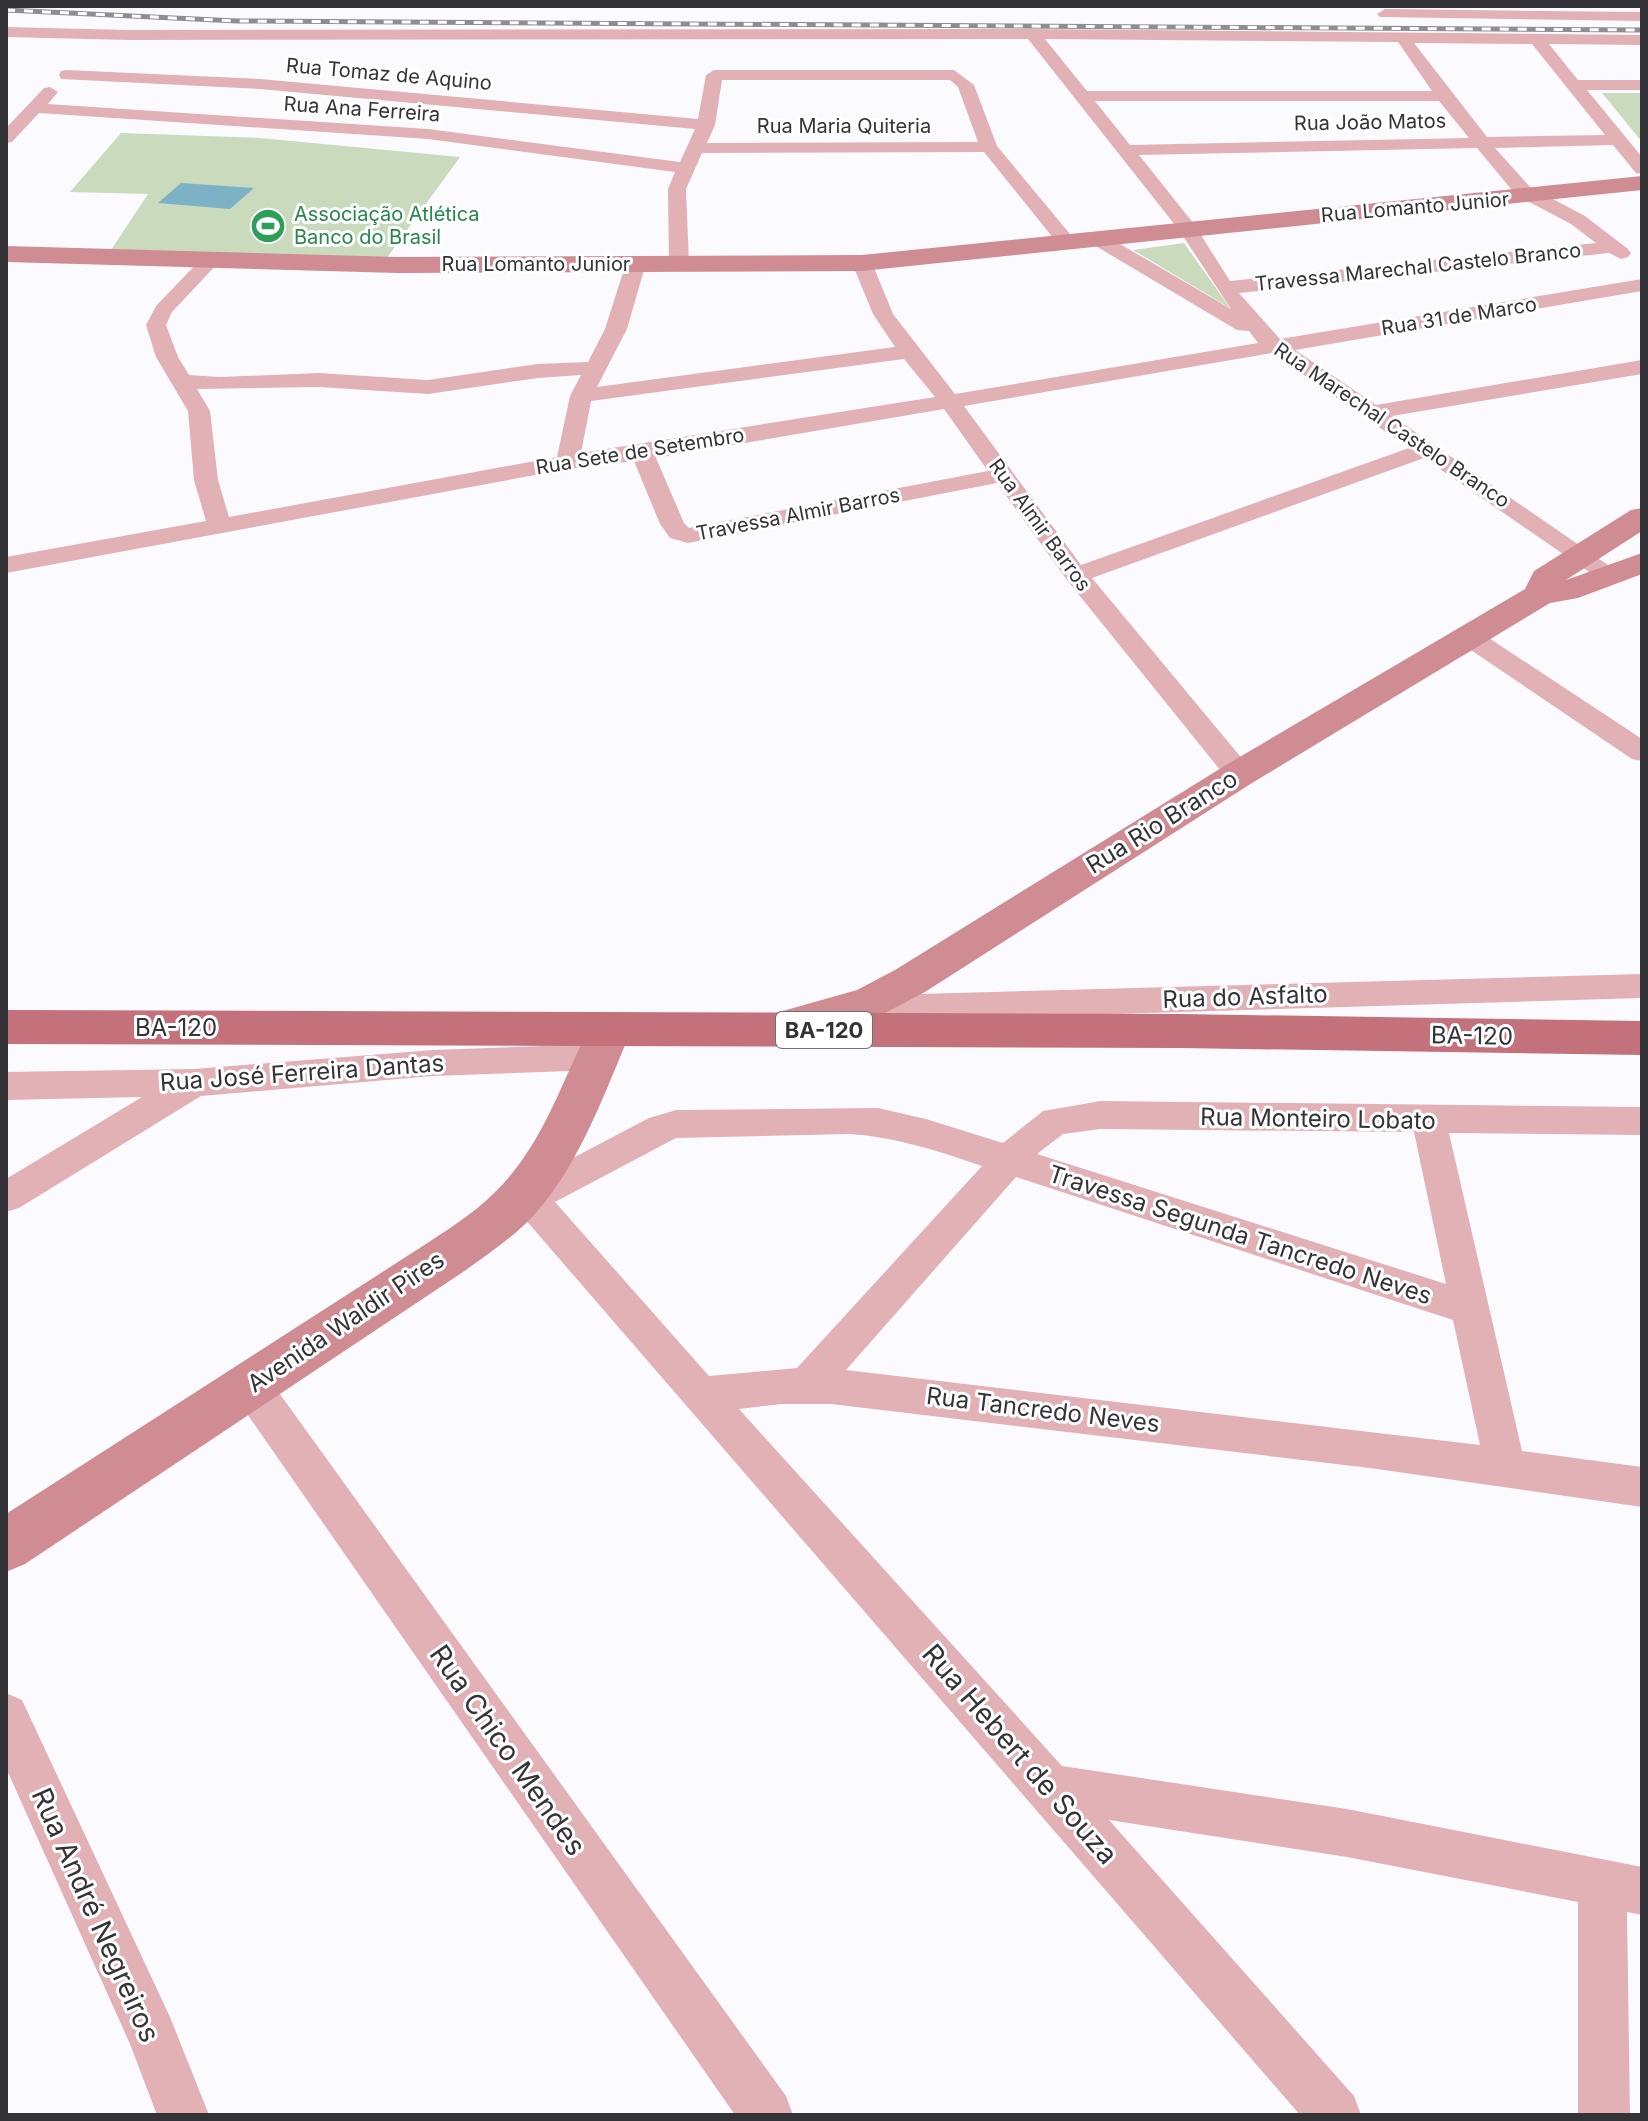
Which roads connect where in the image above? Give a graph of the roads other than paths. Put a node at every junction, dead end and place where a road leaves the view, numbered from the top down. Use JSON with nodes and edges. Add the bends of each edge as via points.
{"nodes":[{"id":1,"x":1393,"y":10,"type":"edge"},
{"id":2,"x":1487,"y":10,"type":"edge"},
{"id":3,"x":1364,"y":14,"type":"dead end"},
{"id":4,"x":1642,"y":17,"type":"edge"},
{"id":5,"x":6,"y":32,"type":"edge"},
{"id":6,"x":1033,"y":34,"type":"junction"},
{"id":7,"x":128,"y":35,"type":"junction"},
{"id":8,"x":1402,"y":37,"type":"junction"},
{"id":9,"x":1537,"y":40,"type":"junction"},
{"id":10,"x":1642,"y":40,"type":"edge"},
{"id":11,"x":718,"y":55,"type":"junction"},
{"id":12,"x":67,"y":75,"type":"junction"},
{"id":13,"x":1573,"y":85,"type":"junction"},
{"id":14,"x":1642,"y":85,"type":"edge"},
{"id":15,"x":1081,"y":96,"type":"junction"},
{"id":16,"x":1444,"y":96,"type":"junction"},
{"id":17,"x":35,"y":108,"type":"junction"},
{"id":18,"x":706,"y":125,"type":"junction"},
{"id":19,"x":6,"y":138,"type":"edge"},
{"id":20,"x":1617,"y":140,"type":"junction"},
{"id":21,"x":1479,"y":141,"type":"junction"},
{"id":22,"x":989,"y":147,"type":"junction"},
{"id":23,"x":698,"y":148,"type":"junction"},
{"id":24,"x":1124,"y":150,"type":"junction"},
{"id":25,"x":684,"y":168,"type":"junction"},
{"id":26,"x":1642,"y":169,"type":"edge"},
{"id":27,"x":1642,"y":183,"type":"edge"},
{"id":28,"x":1532,"y":196,"type":"junction"},
{"id":29,"x":1187,"y":228,"type":"junction"},
{"id":30,"x":1096,"y":238,"type":"junction"},
{"id":31,"x":1065,"y":240,"type":"junction"},
{"id":32,"x":1613,"y":247,"type":"junction"},
{"id":33,"x":6,"y":254,"type":"edge"},
{"id":34,"x":209,"y":262,"type":"junction"},
{"id":35,"x":636,"y":263,"type":"junction"},
{"id":36,"x":679,"y":263,"type":"junction"},
{"id":37,"x":862,"y":263,"type":"junction"},
{"id":38,"x":1642,"y":268,"type":"edge"},
{"id":39,"x":1642,"y":285,"type":"edge"},
{"id":40,"x":1224,"y":288,"type":"junction"},
{"id":41,"x":1271,"y":342,"type":"junction"},
{"id":42,"x":909,"y":352,"type":"junction"},
{"id":43,"x":1642,"y":367,"type":"edge"},
{"id":44,"x":595,"y":368,"type":"junction"},
{"id":45,"x":182,"y":381,"type":"junction"},
{"id":46,"x":581,"y":396,"type":"junction"},
{"id":47,"x":948,"y":399,"type":"junction"},
{"id":48,"x":1373,"y":412,"type":"junction"},
{"id":49,"x":1427,"y":449,"type":"junction"},
{"id":50,"x":642,"y":453,"type":"junction"},
{"id":51,"x":568,"y":462,"type":"junction"},
{"id":52,"x":1004,"y":475,"type":"junction"},
{"id":53,"x":1642,"y":517,"type":"edge"},
{"id":54,"x":219,"y":523,"type":"junction"},
{"id":55,"x":1581,"y":555,"type":"junction"},
{"id":56,"x":1642,"y":563,"type":"edge"},
{"id":57,"x":6,"y":565,"type":"edge"},
{"id":58,"x":1076,"y":575,"type":"junction"},
{"id":59,"x":1611,"y":576,"type":"junction"},
{"id":60,"x":1541,"y":594,"type":"junction"},
{"id":61,"x":1471,"y":638,"type":"junction"},
{"id":62,"x":1642,"y":752,"type":"edge"},
{"id":63,"x":1239,"y":774,"type":"junction"},
{"id":64,"x":1642,"y":986,"type":"edge"},
{"id":65,"x":849,"y":1009,"type":"junction"},
{"id":66,"x":6,"y":1027,"type":"edge"},
{"id":67,"x":775,"y":1029,"type":"junction"},
{"id":68,"x":1642,"y":1038,"type":"edge"},
{"id":69,"x":603,"y":1043,"type":"junction"},
{"id":70,"x":194,"y":1083,"type":"junction"},
{"id":71,"x":6,"y":1086,"type":"edge"},
{"id":72,"x":1429,"y":1121,"type":"junction"},
{"id":73,"x":1642,"y":1121,"type":"edge"},
{"id":74,"x":1008,"y":1160,"type":"junction"},
{"id":75,"x":6,"y":1197,"type":"edge"},
{"id":76,"x":520,"y":1204,"type":"junction"},
{"id":77,"x":1472,"y":1309,"type":"junction"},
{"id":78,"x":250,"y":1385,"type":"junction"},
{"id":79,"x":807,"y":1385,"type":"junction"},
{"id":80,"x":702,"y":1395,"type":"junction"},
{"id":81,"x":1505,"y":1466,"type":"junction"},
{"id":82,"x":1642,"y":1487,"type":"edge"},
{"id":83,"x":6,"y":1545,"type":"edge"},
{"id":84,"x":6,"y":1716,"type":"edge"},
{"id":85,"x":1050,"y":1788,"type":"junction"},
{"id":86,"x":1622,"y":1887,"type":"edge"},
{"id":87,"x":183,"y":2115,"type":"edge"},
{"id":88,"x":767,"y":2115,"type":"edge"},
{"id":89,"x":1335,"y":2115,"type":"edge"},
{"id":90,"x":1604,"y":2115,"type":"edge"}],
"edges":[{"from":1,"to":2,"type":"street"},
{"from":1,"to":3,"type":"street"},
{"from":2,"to":4,"type":"street"},
{"from":5,"to":7,"type":"street"},
{"from":6,"to":8,"type":"street"},
{"from":6,"to":11,"type":"street"},
{"from":6,"to":15,"type":"street","name":"Rua Marechal Castelo Branco"},
{"from":7,"to":11,"type":"street","via":[[233,27]]},
{"from":7,"to":12,"type":"street","via":[[89,53]]},
{"from":8,"to":9,"type":"street"},
{"from":8,"to":16,"type":"street"},
{"from":9,"to":10,"type":"street"},
{"from":9,"to":13,"type":"street"},
{"from":11,"to":18,"type":"street"},
{"from":11,"to":22,"type":"street","via":[[954,75],[966,85]]},
{"from":12,"to":17,"type":"street"},
{"from":12,"to":18,"type":"street","name":"Rua Tomaz de Aquino","via":[[260,84]]},
{"from":13,"to":14,"type":"street"},
{"from":13,"to":20,"type":"street"},
{"from":15,"to":16,"type":"street"},
{"from":15,"to":24,"type":"street","name":"Rua Marechal Castelo Branco"},
{"from":16,"to":21,"type":"street"},
{"from":17,"to":19,"type":"street"},
{"from":17,"to":25,"type":"street","name":"Rua Ana Ferreira","via":[[428,134]]},
{"from":18,"to":23,"type":"street"},
{"from":20,"to":21,"type":"street","name":"Rua João Matos"},
{"from":20,"to":26,"type":"street"},
{"from":21,"to":24,"type":"street","name":"Rua João Matos"},
{"from":21,"to":28,"type":"street"},
{"from":22,"to":23,"type":"street","name":"Rua Maria Quiteria"},
{"from":22,"to":31,"type":"street"},
{"from":23,"to":25,"type":"street"},
{"from":24,"to":29,"type":"street","name":"Rua Marechal Castelo Branco"},
{"from":25,"to":36,"type":"street","via":[[677,189]]},
{"from":27,"to":28,"type":"street","name":"Rua Lomanto Junior"},
{"from":28,"to":29,"type":"street","name":"Rua Lomanto Junior"},
{"from":28,"to":32,"type":"street"},
{"from":29,"to":30,"type":"street","name":"Rua Lomanto Junior"},
{"from":29,"to":40,"type":"street","name":"Rua Marechal Castelo Branco"},
{"from":30,"to":31,"type":"street","name":"Rua Lomanto Junior"},
{"from":30,"to":41,"type":"street"},
{"from":31,"to":37,"type":"street","name":"Rua Lomanto Junior"},
{"from":32,"to":38,"type":"street"},
{"from":32,"to":40,"type":"street","name":"Travessa Marechal Castelo Branco"},
{"from":33,"to":34,"type":"street","name":"Rua Lomanto Junior"},
{"from":34,"to":35,"type":"street","name":"Rua Lomanto Junior"},
{"from":34,"to":45,"type":"street","via":[[163,310],[156,325]]},
{"from":35,"to":36,"type":"street","name":"Rua Lomanto Junior"},
{"from":35,"to":44,"type":"street","via":[[616,329]]},
{"from":36,"to":37,"type":"street","name":"Rua Lomanto Junior"},
{"from":37,"to":42,"type":"street","name":"Rua Almir Barros","via":[[883,314]]},
{"from":39,"to":41,"type":"street","name":"Rua 31 de Marco"},
{"from":40,"to":41,"type":"street","name":"Rua Marechal Castelo Branco"},
{"from":41,"to":47,"type":"street","name":"Rua Sete de Setembro"},
{"from":41,"to":48,"type":"street","name":"Rua Marechal Castelo Branco"},
{"from":42,"to":46,"type":"street"},
{"from":42,"to":47,"type":"street","name":"Rua Almir Barros"},
{"from":43,"to":48,"type":"street"},
{"from":44,"to":45,"type":"street","via":[[428,387],[319,380]]},
{"from":44,"to":46,"type":"street"},
{"from":45,"to":54,"type":"street","via":[[199,411],[206,480]]},
{"from":46,"to":51,"type":"street"},
{"from":47,"to":50,"type":"street","name":"Rua Sete de Setembro"},
{"from":47,"to":52,"type":"street","name":"Rua Almir Barros"},
{"from":48,"to":49,"type":"street","name":"Rua Marechal Castelo Branco"},
{"from":49,"to":55,"type":"street","name":"Rua Marechal Castelo Branco"},
{"from":49,"to":58,"type":"street"},
{"from":50,"to":51,"type":"street","name":"Rua Sete de Setembro"},
{"from":50,"to":52,"type":"street","name":"Travessa Almir Barros","via":[[672,524],[688,536]]},
{"from":51,"to":54,"type":"street","name":"Rua Sete de Setembro"},
{"from":52,"to":58,"type":"street","name":"Rua Almir Barros"},
{"from":53,"to":55,"type":"street","name":"Rua Rio Branco"},
{"from":54,"to":57,"type":"street","name":"Rua Sete de Setembro"},
{"from":55,"to":59,"type":"street","name":"Rua Marechal Castelo Branco"},
{"from":55,"to":60,"type":"street","name":"Rua Rio Branco","via":[[1546,578]]},
{"from":56,"to":59,"type":"street","name":"Rua Rio Branco"},
{"from":58,"to":63,"type":"street","name":"Rua Almir Barros"},
{"from":59,"to":60,"type":"street","name":"Rua Rio Branco"},
{"from":60,"to":61,"type":"street","name":"Rua Rio Branco"},
{"from":61,"to":62,"type":"street"},
{"from":61,"to":63,"type":"street","name":"Rua Rio Branco"},
{"from":63,"to":65,"type":"street","name":"Rua Rio Branco","via":[[910,981]]},
{"from":64,"to":65,"type":"street","name":"Rua do Asfalto"},
{"from":65,"to":67,"type":"street","name":"Rua Rio Branco"},
{"from":66,"to":69,"type":"main road","name":"BA-120","number":"BA-120"},
{"from":67,"to":68,"type":"main road","name":"BA-120","number":"BA-120"},
{"from":67,"to":69,"type":"main road","name":"BA-120","number":"BA-120"},
{"from":69,"to":70,"type":"street","name":"Rua José Ferreira Dantas"},
{"from":69,"to":76,"type":"street","name":"Avenida Waldir Pires"},
{"from":70,"to":71,"type":"street","name":"Rua José Ferreira Dantas"},
{"from":70,"to":75,"type":"street"},
{"from":72,"to":73,"type":"street","name":"Rua Monteiro Lobato"},
{"from":72,"to":74,"type":"street","name":"Rua Monteiro Lobato","via":[[1074,1117],[1045,1127]]},
{"from":72,"to":77,"type":"street","name":"Travessa Segunda Tancredo Neves"},
{"from":74,"to":76,"type":"street","via":[[878,1122],[676,1124]]},
{"from":74,"to":77,"type":"street","name":"Travessa Segunda Tancredo Neves"},
{"from":74,"to":79,"type":"street","name":"Rua Monteiro Lobato"},
{"from":76,"to":78,"type":"street","name":"Avenida Waldir Pires"},
{"from":76,"to":80,"type":"street","via":[[558,1234]]},
{"from":77,"to":81,"type":"street","name":"Travessa Segunda Tancredo Neves"},
{"from":78,"to":83,"type":"street","name":"Avenida Waldir Pires"},
{"from":78,"to":88,"type":"street","name":"Rua Chico Mendes"},
{"from":79,"to":80,"type":"street","name":"Rua Tancredo Neves"},
{"from":79,"to":81,"type":"street","name":"Rua Tancredo Neves"},
{"from":80,"to":85,"type":"street","name":"Rua Hebert de Souza"},
{"from":81,"to":82,"type":"street","name":"Rua Tancredo Neves"},
{"from":84,"to":87,"type":"street","name":"Rua André Negreiros","via":[[152,2035]]},
{"from":85,"to":86,"type":"street","via":[[1307,1824]]},
{"from":85,"to":89,"type":"street","name":"Rua Hebert de Souza"},
{"from":86,"to":90,"type":"street"}]}
